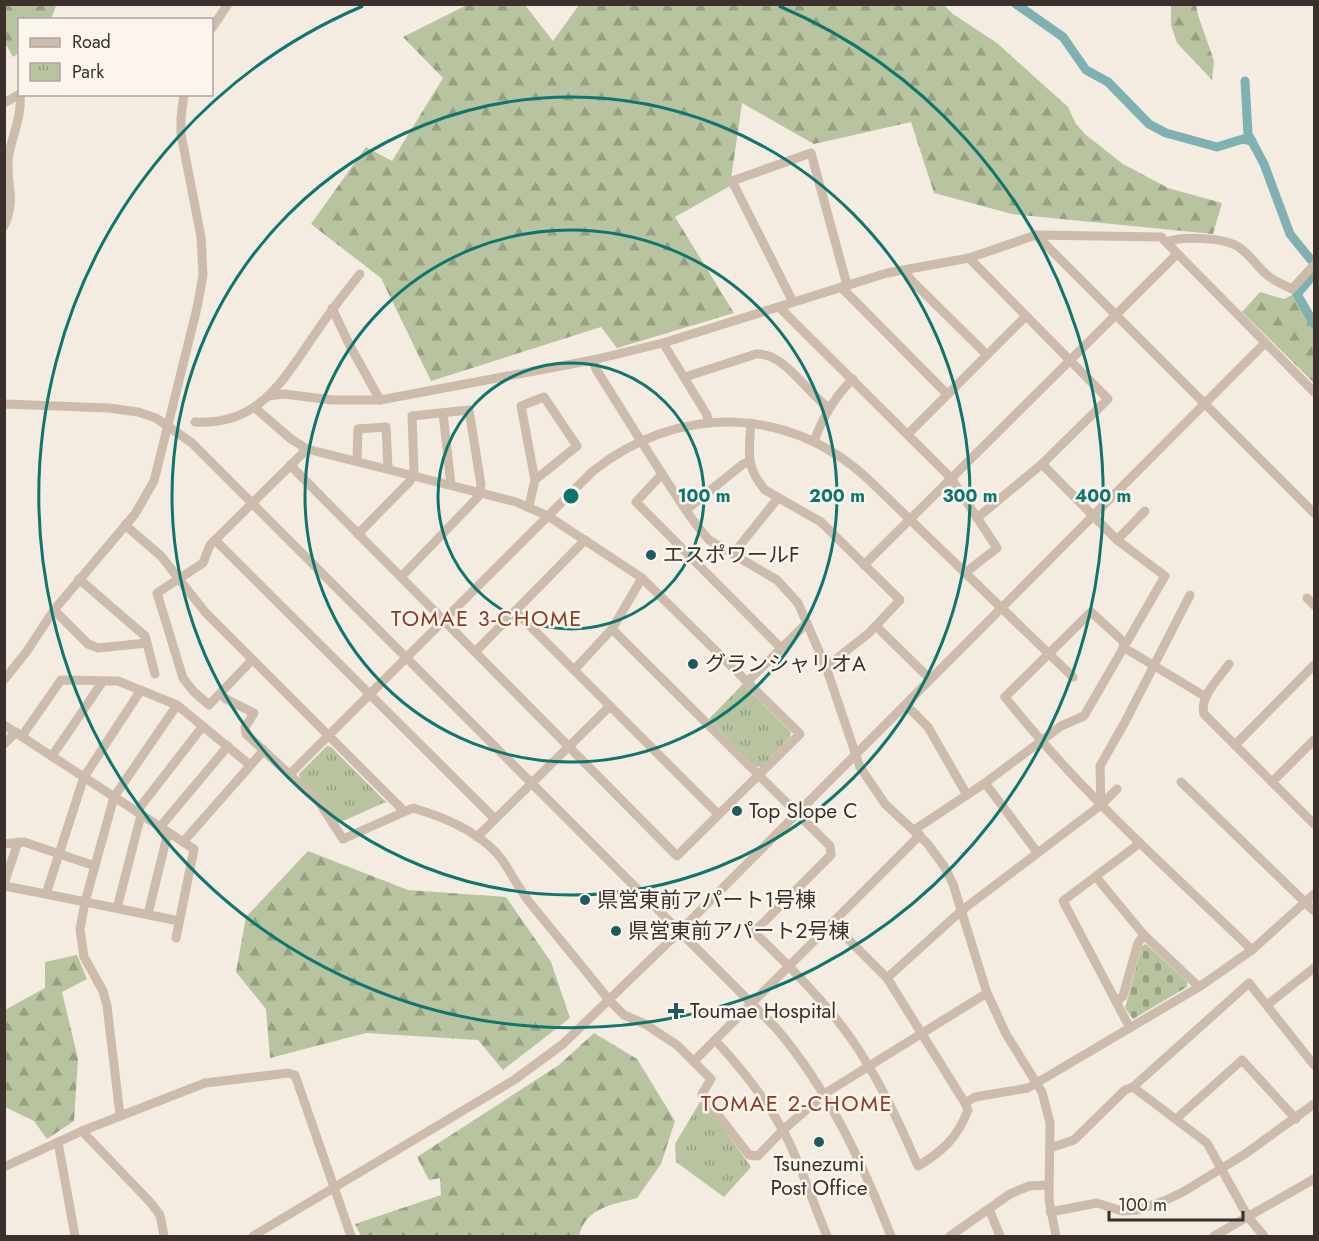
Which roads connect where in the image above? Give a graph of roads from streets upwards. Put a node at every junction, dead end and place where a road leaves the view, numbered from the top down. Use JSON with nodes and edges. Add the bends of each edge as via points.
{"nodes":[{"id":1,"x":228,"y":4,"type":"edge"},
{"id":2,"x":213,"y":26,"type":"edge"},
{"id":3,"x":18,"y":95,"type":"edge"},
{"id":4,"x":20,"y":96,"type":"edge"},
{"id":5,"x":184,"y":96,"type":"edge"},
{"id":6,"x":4,"y":103,"type":"edge"},
{"id":7,"x":4,"y":226,"type":"edge"},
{"id":8,"x":1036,"y":235,"type":"junction"},
{"id":9,"x":1166,"y":242,"type":"junction"},
{"id":10,"x":1177,"y":254,"type":"junction"},
{"id":11,"x":969,"y":258,"type":"junction"},
{"id":12,"x":1314,"y":265,"type":"edge"},
{"id":13,"x":906,"y":271,"type":"junction"},
{"id":14,"x":360,"y":274,"type":"dead end"},
{"id":15,"x":844,"y":286,"type":"junction"},
{"id":16,"x":793,"y":302,"type":"junction"},
{"id":17,"x":779,"y":307,"type":"junction"},
{"id":18,"x":332,"y":308,"type":"junction"},
{"id":19,"x":1116,"y":314,"type":"junction"},
{"id":20,"x":1025,"y":317,"type":"junction"},
{"id":21,"x":663,"y":343,"type":"junction"},
{"id":22,"x":1265,"y":343,"type":"junction"},
{"id":23,"x":987,"y":355,"type":"junction"},
{"id":24,"x":593,"y":360,"type":"junction"},
{"id":25,"x":1069,"y":360,"type":"junction"},
{"id":26,"x":685,"y":377,"type":"junction"},
{"id":27,"x":852,"y":379,"type":"junction"},
{"id":28,"x":1314,"y":392,"type":"edge"},
{"id":29,"x":948,"y":394,"type":"junction"},
{"id":30,"x":268,"y":396,"type":"junction"},
{"id":31,"x":380,"y":400,"type":"junction"},
{"id":32,"x":4,"y":404,"type":"edge"},
{"id":33,"x":1205,"y":404,"type":"junction"},
{"id":34,"x":255,"y":408,"type":"junction"},
{"id":35,"x":829,"y":408,"type":"junction"},
{"id":36,"x":443,"y":413,"type":"junction"},
{"id":37,"x":195,"y":422,"type":"dead end"},
{"id":38,"x":708,"y":423,"type":"junction"},
{"id":39,"x":751,"y":423,"type":"junction"},
{"id":40,"x":168,"y":424,"type":"junction"},
{"id":41,"x":908,"y":434,"type":"junction"},
{"id":42,"x":641,"y":441,"type":"junction"},
{"id":43,"x":814,"y":441,"type":"junction"},
{"id":44,"x":307,"y":449,"type":"junction"},
{"id":45,"x":357,"y":461,"type":"junction"},
{"id":46,"x":749,"y":462,"type":"junction"},
{"id":47,"x":1042,"y":464,"type":"junction"},
{"id":48,"x":290,"y":465,"type":"junction"},
{"id":49,"x":388,"y":468,"type":"junction"},
{"id":50,"x":662,"y":474,"type":"junction"},
{"id":51,"x":412,"y":475,"type":"junction"},
{"id":52,"x":951,"y":478,"type":"junction"},
{"id":53,"x":535,"y":480,"type":"junction"},
{"id":54,"x":451,"y":484,"type":"junction"},
{"id":55,"x":480,"y":492,"type":"junction"},
{"id":56,"x":778,"y":498,"type":"junction"},
{"id":57,"x":252,"y":502,"type":"junction"},
{"id":58,"x":529,"y":506,"type":"junction"},
{"id":59,"x":686,"y":510,"type":"junction"},
{"id":60,"x":1145,"y":511,"type":"dead end"},
{"id":61,"x":1314,"y":513,"type":"edge"},
{"id":62,"x":548,"y":516,"type":"junction"},
{"id":63,"x":1094,"y":516,"type":"junction"},
{"id":64,"x":977,"y":518,"type":"junction"},
{"id":65,"x":910,"y":520,"type":"junction"},
{"id":66,"x":125,"y":525,"type":"junction"},
{"id":67,"x":358,"y":534,"type":"junction"},
{"id":68,"x":215,"y":540,"type":"junction"},
{"id":69,"x":585,"y":540,"type":"junction"},
{"id":70,"x":1117,"y":540,"type":"junction"},
{"id":71,"x":734,"y":554,"type":"junction"},
{"id":72,"x":864,"y":565,"type":"junction"},
{"id":73,"x":965,"y":573,"type":"junction"},
{"id":74,"x":401,"y":577,"type":"junction"},
{"id":75,"x":642,"y":578,"type":"junction"},
{"id":76,"x":79,"y":579,"type":"junction"},
{"id":77,"x":179,"y":579,"type":"junction"},
{"id":78,"x":1190,"y":595,"type":"dead end"},
{"id":79,"x":1307,"y":598,"type":"dead end"},
{"id":80,"x":1314,"y":605,"type":"edge"},
{"id":81,"x":1001,"y":608,"type":"junction"},
{"id":82,"x":54,"y":610,"type":"junction"},
{"id":83,"x":515,"y":611,"type":"junction"},
{"id":84,"x":443,"y":620,"type":"junction"},
{"id":85,"x":807,"y":622,"type":"junction"},
{"id":86,"x":876,"y":626,"type":"junction"},
{"id":87,"x":612,"y":629,"type":"junction"},
{"id":88,"x":147,"y":643,"type":"junction"},
{"id":89,"x":1124,"y":645,"type":"junction"},
{"id":90,"x":781,"y":648,"type":"junction"},
{"id":91,"x":475,"y":652,"type":"junction"},
{"id":92,"x":1048,"y":653,"type":"junction"},
{"id":93,"x":406,"y":657,"type":"junction"},
{"id":94,"x":252,"y":660,"type":"junction"},
{"id":95,"x":1229,"y":663,"type":"dead end"},
{"id":96,"x":1314,"y":665,"type":"edge"},
{"id":97,"x":1153,"y":666,"type":"junction"},
{"id":98,"x":826,"y":667,"type":"junction"},
{"id":99,"x":574,"y":670,"type":"junction"},
{"id":100,"x":155,"y":674,"type":"dead end"},
{"id":101,"x":1073,"y":677,"type":"dead end"},
{"id":102,"x":930,"y":679,"type":"junction"},
{"id":103,"x":4,"y":680,"type":"edge"},
{"id":104,"x":103,"y":681,"type":"junction"},
{"id":105,"x":748,"y":681,"type":"junction"},
{"id":106,"x":141,"y":690,"type":"junction"},
{"id":107,"x":221,"y":694,"type":"junction"},
{"id":108,"x":369,"y":694,"type":"junction"},
{"id":109,"x":1206,"y":697,"type":"junction"},
{"id":110,"x":177,"y":705,"type":"junction"},
{"id":111,"x":906,"y":705,"type":"junction"},
{"id":112,"x":610,"y":706,"type":"junction"},
{"id":113,"x":4,"y":725,"type":"edge"},
{"id":114,"x":203,"y":726,"type":"junction"},
{"id":115,"x":19,"y":734,"type":"junction"},
{"id":116,"x":327,"y":736,"type":"junction"},
{"id":117,"x":1041,"y":740,"type":"junction"},
{"id":118,"x":1314,"y":740,"type":"edge"},
{"id":119,"x":4,"y":744,"type":"edge"},
{"id":120,"x":1235,"y":745,"type":"junction"},
{"id":121,"x":228,"y":746,"type":"junction"},
{"id":122,"x":569,"y":746,"type":"junction"},
{"id":123,"x":264,"y":750,"type":"junction"},
{"id":124,"x":855,"y":755,"type":"junction"},
{"id":125,"x":52,"y":756,"type":"junction"},
{"id":126,"x":250,"y":765,"type":"junction"},
{"id":127,"x":290,"y":774,"type":"junction"},
{"id":128,"x":759,"y":776,"type":"junction"},
{"id":129,"x":84,"y":777,"type":"junction"},
{"id":130,"x":532,"y":782,"type":"junction"},
{"id":131,"x":1180,"y":782,"type":"dead end"},
{"id":132,"x":1272,"y":782,"type":"junction"},
{"id":133,"x":985,"y":783,"type":"junction"},
{"id":134,"x":1117,"y":789,"type":"dead end"},
{"id":135,"x":967,"y":795,"type":"junction"},
{"id":136,"x":114,"y":797,"type":"junction"},
{"id":137,"x":1101,"y":805,"type":"junction"},
{"id":138,"x":404,"y":811,"type":"junction"},
{"id":139,"x":139,"y":813,"type":"junction"},
{"id":140,"x":796,"y":813,"type":"junction"},
{"id":141,"x":718,"y":814,"type":"junction"},
{"id":142,"x":495,"y":819,"type":"junction"},
{"id":143,"x":1313,"y":820,"type":"edge"},
{"id":144,"x":164,"y":830,"type":"junction"},
{"id":145,"x":917,"y":833,"type":"junction"},
{"id":146,"x":477,"y":837,"type":"junction"},
{"id":147,"x":18,"y":842,"type":"junction"},
{"id":148,"x":183,"y":842,"type":"junction"},
{"id":149,"x":1140,"y":843,"type":"junction"},
{"id":150,"x":4,"y":844,"type":"edge"},
{"id":151,"x":1037,"y":852,"type":"junction"},
{"id":152,"x":58,"y":854,"type":"junction"},
{"id":153,"x":95,"y":866,"type":"junction"},
{"id":154,"x":1096,"y":877,"type":"junction"},
{"id":155,"x":4,"y":885,"type":"edge"},
{"id":156,"x":46,"y":894,"type":"junction"},
{"id":157,"x":1314,"y":894,"type":"edge"},
{"id":158,"x":85,"y":902,"type":"junction"},
{"id":159,"x":1305,"y":902,"type":"junction"},
{"id":160,"x":117,"y":908,"type":"junction"},
{"id":161,"x":961,"y":911,"type":"junction"},
{"id":162,"x":1314,"y":911,"type":"edge"},
{"id":163,"x":148,"y":914,"type":"junction"},
{"id":164,"x":179,"y":921,"type":"junction"},
{"id":165,"x":832,"y":923,"type":"junction"},
{"id":166,"x":680,"y":931,"type":"junction"},
{"id":167,"x":1144,"y":935,"type":"junction"},
{"id":168,"x":176,"y":938,"type":"dead end"},
{"id":169,"x":1252,"y":950,"type":"junction"},
{"id":170,"x":789,"y":966,"type":"junction"},
{"id":171,"x":1314,"y":968,"type":"edge"},
{"id":172,"x":887,"y":978,"type":"junction"},
{"id":173,"x":1199,"y":987,"type":"junction"},
{"id":174,"x":987,"y":993,"type":"junction"},
{"id":175,"x":609,"y":999,"type":"junction"},
{"id":176,"x":1116,"y":1002,"type":"junction"},
{"id":177,"x":752,"y":1004,"type":"junction"},
{"id":178,"x":1267,"y":1005,"type":"junction"},
{"id":179,"x":1130,"y":1028,"type":"junction"},
{"id":180,"x":921,"y":1034,"type":"junction"},
{"id":181,"x":715,"y":1040,"type":"junction"},
{"id":182,"x":694,"y":1061,"type":"junction"},
{"id":183,"x":1314,"y":1065,"type":"edge"},
{"id":184,"x":868,"y":1066,"type":"junction"},
{"id":185,"x":1036,"y":1083,"type":"junction"},
{"id":186,"x":1133,"y":1087,"type":"junction"},
{"id":187,"x":824,"y":1094,"type":"junction"},
{"id":188,"x":965,"y":1103,"type":"junction"},
{"id":189,"x":1314,"y":1104,"type":"edge"},
{"id":190,"x":120,"y":1115,"type":"junction"},
{"id":191,"x":1176,"y":1119,"type":"junction"},
{"id":192,"x":1296,"y":1119,"type":"junction"},
{"id":193,"x":82,"y":1131,"type":"junction"},
{"id":194,"x":783,"y":1131,"type":"junction"},
{"id":195,"x":58,"y":1142,"type":"junction"},
{"id":196,"x":1050,"y":1148,"type":"junction"},
{"id":197,"x":4,"y":1167,"type":"edge"},
{"id":198,"x":1222,"y":1168,"type":"junction"},
{"id":199,"x":1314,"y":1179,"type":"edge"},
{"id":200,"x":1048,"y":1185,"type":"junction"},
{"id":201,"x":334,"y":1186,"type":"junction"},
{"id":202,"x":989,"y":1209,"type":"junction"},
{"id":203,"x":1050,"y":1212,"type":"junction"},
{"id":204,"x":1248,"y":1217,"type":"junction"},
{"id":205,"x":75,"y":1236,"type":"edge"},
{"id":206,"x":164,"y":1236,"type":"edge"},
{"id":207,"x":253,"y":1236,"type":"edge"},
{"id":208,"x":352,"y":1236,"type":"edge"},
{"id":209,"x":827,"y":1236,"type":"edge"},
{"id":210,"x":891,"y":1236,"type":"edge"},
{"id":211,"x":950,"y":1236,"type":"edge"},
{"id":212,"x":1000,"y":1236,"type":"edge"},
{"id":213,"x":1056,"y":1236,"type":"edge"},
{"id":214,"x":1214,"y":1236,"type":"edge"},
{"id":215,"x":1264,"y":1236,"type":"edge"}],
"edges":[{"from":1,"to":2,"type":"street"},
{"from":3,"to":6,"type":"street"},
{"from":4,"to":7,"type":"street","via":[[9,154],[11,206]]},
{"from":5,"to":40,"type":"street","via":[[181,134],[201,237],[203,275]]},
{"from":8,"to":9,"type":"street","via":[[1161,237]]},
{"from":8,"to":11,"type":"street"},
{"from":8,"to":19,"type":"street"},
{"from":9,"to":10,"type":"street"},
{"from":9,"to":12,"type":"street","via":[[1176,238],[1232,244],[1269,278],[1292,289]]},
{"from":10,"to":19,"type":"street"},
{"from":10,"to":22,"type":"street"},
{"from":11,"to":13,"type":"street"},
{"from":11,"to":20,"type":"street"},
{"from":13,"to":15,"type":"street"},
{"from":13,"to":23,"type":"street"},
{"from":14,"to":18,"type":"street"},
{"from":15,"to":16,"type":"street"},
{"from":15,"to":16,"type":"street","via":[[811,153],[732,182]]},
{"from":15,"to":29,"type":"street"},
{"from":16,"to":17,"type":"street"},
{"from":17,"to":21,"type":"street"},
{"from":17,"to":27,"type":"street"},
{"from":18,"to":30,"type":"street","via":[[279,386]]},
{"from":18,"to":31,"type":"street"},
{"from":19,"to":25,"type":"street"},
{"from":19,"to":33,"type":"street"},
{"from":20,"to":23,"type":"street"},
{"from":20,"to":25,"type":"street"},
{"from":21,"to":24,"type":"street"},
{"from":21,"to":26,"type":"street"},
{"from":22,"to":28,"type":"street"},
{"from":22,"to":33,"type":"street"},
{"from":23,"to":29,"type":"street"},
{"from":24,"to":31,"type":"street"},
{"from":24,"to":42,"type":"street"},
{"from":25,"to":47,"type":"street","via":[[1108,399]]},
{"from":25,"to":52,"type":"street"},
{"from":26,"to":35,"type":"street","via":[[763,354],[779,360]]},
{"from":26,"to":38,"type":"street"},
{"from":27,"to":35,"type":"street"},
{"from":27,"to":41,"type":"street"},
{"from":29,"to":41,"type":"street"},
{"from":30,"to":31,"type":"street"},
{"from":30,"to":34,"type":"street"},
{"from":32,"to":40,"type":"street","via":[[109,408],[138,412]]},
{"from":33,"to":61,"type":"street"},
{"from":33,"to":63,"type":"street"},
{"from":34,"to":37,"type":"street","via":[[214,423]]},
{"from":34,"to":44,"type":"street"},
{"from":35,"to":43,"type":"street"},
{"from":36,"to":51,"type":"street","via":[[412,416]]},
{"from":36,"to":54,"type":"street"},
{"from":36,"to":55,"type":"street","via":[[469,410]]},
{"from":38,"to":39,"type":"street"},
{"from":38,"to":42,"type":"street","via":[[666,431]]},
{"from":39,"to":43,"type":"street"},
{"from":39,"to":46,"type":"street"},
{"from":40,"to":57,"type":"street"},
{"from":40,"to":66,"type":"street","via":[[154,481]]},
{"from":41,"to":52,"type":"street"},
{"from":42,"to":50,"type":"street"},
{"from":42,"to":62,"type":"street","via":[[593,471]]},
{"from":43,"to":65,"type":"street","via":[[859,470]]},
{"from":44,"to":45,"type":"street"},
{"from":44,"to":48,"type":"street"},
{"from":45,"to":49,"type":"street"},
{"from":45,"to":49,"type":"street","via":[[358,429],[386,427]]},
{"from":46,"to":56,"type":"street","via":[[759,483]]},
{"from":46,"to":59,"type":"street"},
{"from":47,"to":63,"type":"street"},
{"from":47,"to":64,"type":"street"},
{"from":48,"to":57,"type":"street"},
{"from":48,"to":67,"type":"street"},
{"from":49,"to":51,"type":"street"},
{"from":50,"to":59,"type":"street"},
{"from":50,"to":90,"type":"street","via":[[636,502]]},
{"from":51,"to":54,"type":"street"},
{"from":51,"to":67,"type":"street"},
{"from":52,"to":64,"type":"street"},
{"from":52,"to":65,"type":"street"},
{"from":53,"to":53,"type":"street","via":[[578,446],[544,397],[521,406]]},
{"from":53,"to":58,"type":"street"},
{"from":54,"to":55,"type":"street"},
{"from":55,"to":58,"type":"street"},
{"from":55,"to":74,"type":"street"},
{"from":56,"to":71,"type":"street"},
{"from":56,"to":72,"type":"street","via":[[820,522]]},
{"from":57,"to":68,"type":"street"},
{"from":57,"to":93,"type":"street"},
{"from":58,"to":62,"type":"street"},
{"from":59,"to":71,"type":"street","via":[[709,540]]},
{"from":60,"to":70,"type":"street"},
{"from":62,"to":69,"type":"street"},
{"from":62,"to":84,"type":"street"},
{"from":63,"to":70,"type":"street"},
{"from":63,"to":81,"type":"street"},
{"from":64,"to":73,"type":"street","via":[[997,548]]},
{"from":65,"to":72,"type":"street"},
{"from":65,"to":73,"type":"street"},
{"from":66,"to":76,"type":"street"},
{"from":66,"to":77,"type":"street","via":[[161,556]]},
{"from":67,"to":74,"type":"street"},
{"from":68,"to":77,"type":"street","via":[[203,564]]},
{"from":68,"to":108,"type":"street"},
{"from":69,"to":75,"type":"street"},
{"from":69,"to":83,"type":"street"},
{"from":70,"to":89,"type":"street","via":[[1165,576]]},
{"from":71,"to":85,"type":"street","via":[[777,580],[798,603]]},
{"from":72,"to":86,"type":"street","via":[[900,600]]},
{"from":73,"to":81,"type":"street"},
{"from":74,"to":84,"type":"street"},
{"from":75,"to":87,"type":"street"},
{"from":75,"to":105,"type":"street"},
{"from":76,"to":82,"type":"street"},
{"from":76,"to":88,"type":"street","via":[[145,636]]},
{"from":77,"to":94,"type":"street"},
{"from":77,"to":107,"type":"street","via":[[158,593],[177,662],[183,678],[209,705]]},
{"from":78,"to":97,"type":"street"},
{"from":79,"to":80,"type":"street"},
{"from":81,"to":92,"type":"street"},
{"from":81,"to":102,"type":"street"},
{"from":82,"to":88,"type":"street","via":[[88,644],[98,648]]},
{"from":82,"to":103,"type":"street"},
{"from":83,"to":91,"type":"street"},
{"from":83,"to":99,"type":"street"},
{"from":84,"to":91,"type":"street"},
{"from":84,"to":93,"type":"street"},
{"from":85,"to":90,"type":"street"},
{"from":85,"to":98,"type":"street"},
{"from":86,"to":98,"type":"street"},
{"from":86,"to":102,"type":"street"},
{"from":87,"to":99,"type":"street"},
{"from":87,"to":128,"type":"street"},
{"from":88,"to":100,"type":"street"},
{"from":89,"to":92,"type":"street","via":[[1091,612]]},
{"from":89,"to":97,"type":"street"},
{"from":89,"to":117,"type":"street","via":[[1084,716]]},
{"from":90,"to":105,"type":"street"},
{"from":91,"to":122,"type":"street"},
{"from":92,"to":101,"type":"street"},
{"from":92,"to":117,"type":"street","via":[[1005,697]]},
{"from":93,"to":108,"type":"street"},
{"from":93,"to":130,"type":"street"},
{"from":94,"to":107,"type":"street"},
{"from":94,"to":116,"type":"street"},
{"from":95,"to":109,"type":"street"},
{"from":96,"to":120,"type":"street"},
{"from":97,"to":109,"type":"street"},
{"from":97,"to":137,"type":"street","via":[[1100,766]]},
{"from":98,"to":124,"type":"street"},
{"from":99,"to":112,"type":"street"},
{"from":102,"to":111,"type":"street"},
{"from":104,"to":106,"type":"street","via":[[118,681]]},
{"from":104,"to":115,"type":"street","via":[[61,680]]},
{"from":104,"to":125,"type":"street"},
{"from":105,"to":128,"type":"street","via":[[800,734]]},
{"from":106,"to":110,"type":"street"},
{"from":106,"to":129,"type":"street"},
{"from":107,"to":123,"type":"street","via":[[254,713],[245,727],[246,734]]},
{"from":108,"to":116,"type":"street"},
{"from":108,"to":142,"type":"street"},
{"from":109,"to":120,"type":"street","via":[[1204,714]]},
{"from":110,"to":114,"type":"street"},
{"from":110,"to":136,"type":"street"},
{"from":111,"to":124,"type":"street"},
{"from":111,"to":135,"type":"street","via":[[928,727]]},
{"from":112,"to":122,"type":"street"},
{"from":112,"to":141,"type":"street"},
{"from":113,"to":115,"type":"street"},
{"from":114,"to":121,"type":"street"},
{"from":114,"to":139,"type":"street"},
{"from":115,"to":119,"type":"street"},
{"from":115,"to":125,"type":"street"},
{"from":116,"to":127,"type":"street"},
{"from":116,"to":138,"type":"street"},
{"from":117,"to":133,"type":"street"},
{"from":117,"to":137,"type":"street"},
{"from":118,"to":132,"type":"street"},
{"from":120,"to":132,"type":"street"},
{"from":121,"to":126,"type":"street"},
{"from":121,"to":144,"type":"street"},
{"from":122,"to":130,"type":"street"},
{"from":122,"to":141,"type":"street","via":[[676,856]]},
{"from":123,"to":126,"type":"street"},
{"from":123,"to":127,"type":"street"},
{"from":124,"to":140,"type":"street"},
{"from":124,"to":145,"type":"street","via":[[876,794]]},
{"from":125,"to":129,"type":"street"},
{"from":126,"to":148,"type":"street"},
{"from":127,"to":138,"type":"street","via":[[319,802],[343,839]]},
{"from":128,"to":140,"type":"street"},
{"from":128,"to":141,"type":"street"},
{"from":129,"to":136,"type":"street"},
{"from":129,"to":152,"type":"street"},
{"from":130,"to":142,"type":"street"},
{"from":130,"to":166,"type":"street"},
{"from":131,"to":159,"type":"street"},
{"from":132,"to":143,"type":"street"},
{"from":133,"to":135,"type":"street"},
{"from":133,"to":151,"type":"street"},
{"from":134,"to":137,"type":"street"},
{"from":135,"to":145,"type":"street"},
{"from":136,"to":139,"type":"street"},
{"from":136,"to":153,"type":"street"},
{"from":137,"to":149,"type":"street"},
{"from":137,"to":151,"type":"street"},
{"from":138,"to":146,"type":"street","via":[[413,808],[434,814]]},
{"from":139,"to":144,"type":"street"},
{"from":139,"to":160,"type":"street"},
{"from":140,"to":166,"type":"street"},
{"from":140,"to":170,"type":"street","via":[[832,851],[754,932]]},
{"from":142,"to":146,"type":"street"},
{"from":144,"to":148,"type":"street"},
{"from":144,"to":163,"type":"street"},
{"from":145,"to":161,"type":"street","via":[[944,866]]},
{"from":145,"to":165,"type":"street"},
{"from":146,"to":175,"type":"street","via":[[502,860],[524,895]]},
{"from":147,"to":150,"type":"street"},
{"from":147,"to":152,"type":"street"},
{"from":147,"to":155,"type":"street"},
{"from":148,"to":164,"type":"street","via":[[194,849]]},
{"from":149,"to":154,"type":"street"},
{"from":149,"to":169,"type":"street"},
{"from":151,"to":161,"type":"street"},
{"from":152,"to":153,"type":"street"},
{"from":152,"to":156,"type":"street"},
{"from":153,"to":158,"type":"street"},
{"from":154,"to":167,"type":"street"},
{"from":154,"to":176,"type":"street","via":[[1063,901]]},
{"from":155,"to":156,"type":"street"},
{"from":156,"to":158,"type":"street"},
{"from":157,"to":159,"type":"street"},
{"from":158,"to":160,"type":"street"},
{"from":158,"to":190,"type":"street","via":[[80,929],[84,957],[105,999]]},
{"from":159,"to":162,"type":"street"},
{"from":159,"to":169,"type":"street"},
{"from":160,"to":163,"type":"street"},
{"from":161,"to":172,"type":"street"},
{"from":161,"to":174,"type":"street"},
{"from":163,"to":164,"type":"street"},
{"from":164,"to":168,"type":"street"},
{"from":165,"to":170,"type":"street"},
{"from":165,"to":172,"type":"street"},
{"from":166,"to":175,"type":"street"},
{"from":166,"to":177,"type":"street"},
{"from":167,"to":173,"type":"street"},
{"from":167,"to":176,"type":"street","via":[[1138,943],[1123,996]]},
{"from":169,"to":173,"type":"street"},
{"from":170,"to":177,"type":"street"},
{"from":170,"to":184,"type":"street","via":[[843,1028]]},
{"from":171,"to":178,"type":"street"},
{"from":172,"to":180,"type":"street"},
{"from":173,"to":179,"type":"street"},
{"from":174,"to":180,"type":"street"},
{"from":174,"to":185,"type":"street"},
{"from":175,"to":182,"type":"street","via":[[624,1015],[657,1031]]},
{"from":175,"to":201,"type":"street","via":[[534,1067]]},
{"from":176,"to":179,"type":"street"},
{"from":177,"to":181,"type":"street"},
{"from":177,"to":187,"type":"street","via":[[789,1044]]},
{"from":178,"to":183,"type":"street"},
{"from":178,"to":186,"type":"street","via":[[1249,983]]},
{"from":179,"to":185,"type":"street"},
{"from":180,"to":184,"type":"street"},
{"from":180,"to":188,"type":"street"},
{"from":181,"to":182,"type":"street"},
{"from":181,"to":194,"type":"street","via":[[751,1081]]},
{"from":182,"to":194,"type":"street","via":[[711,1079],[702,1094],[749,1155],[758,1156]]},
{"from":184,"to":187,"type":"street"},
{"from":184,"to":188,"type":"street","via":[[918,1166],[955,1137],[968,1110]]},
{"from":185,"to":188,"type":"street","via":[[1028,1088],[975,1097]]},
{"from":185,"to":196,"type":"street","via":[[1050,1123]]},
{"from":186,"to":191,"type":"street"},
{"from":186,"to":196,"type":"street","via":[[1125,1090],[1074,1140]]},
{"from":187,"to":194,"type":"street"},
{"from":187,"to":210,"type":"street","via":[[853,1147]]},
{"from":189,"to":192,"type":"street"},
{"from":190,"to":193,"type":"street"},
{"from":190,"to":201,"type":"street","via":[[205,1083],[295,1075]]},
{"from":191,"to":192,"type":"street","via":[[1242,1060]]},
{"from":191,"to":198,"type":"street","via":[[1207,1143]]},
{"from":192,"to":198,"type":"street"},
{"from":193,"to":195,"type":"street"},
{"from":193,"to":206,"type":"street","via":[[150,1202],[160,1215]]},
{"from":194,"to":209,"type":"street"},
{"from":195,"to":197,"type":"street"},
{"from":195,"to":205,"type":"street"},
{"from":196,"to":200,"type":"street"},
{"from":198,"to":203,"type":"street","via":[[1183,1192],[1137,1210],[1122,1211],[1097,1203]]},
{"from":198,"to":204,"type":"street"},
{"from":199,"to":204,"type":"street"},
{"from":200,"to":202,"type":"street","via":[[1029,1185]]},
{"from":200,"to":203,"type":"street"},
{"from":201,"to":207,"type":"street"},
{"from":201,"to":208,"type":"street"},
{"from":202,"to":211,"type":"street"},
{"from":202,"to":212,"type":"street"},
{"from":203,"to":213,"type":"street"},
{"from":204,"to":214,"type":"street"},
{"from":204,"to":215,"type":"street"}]}
